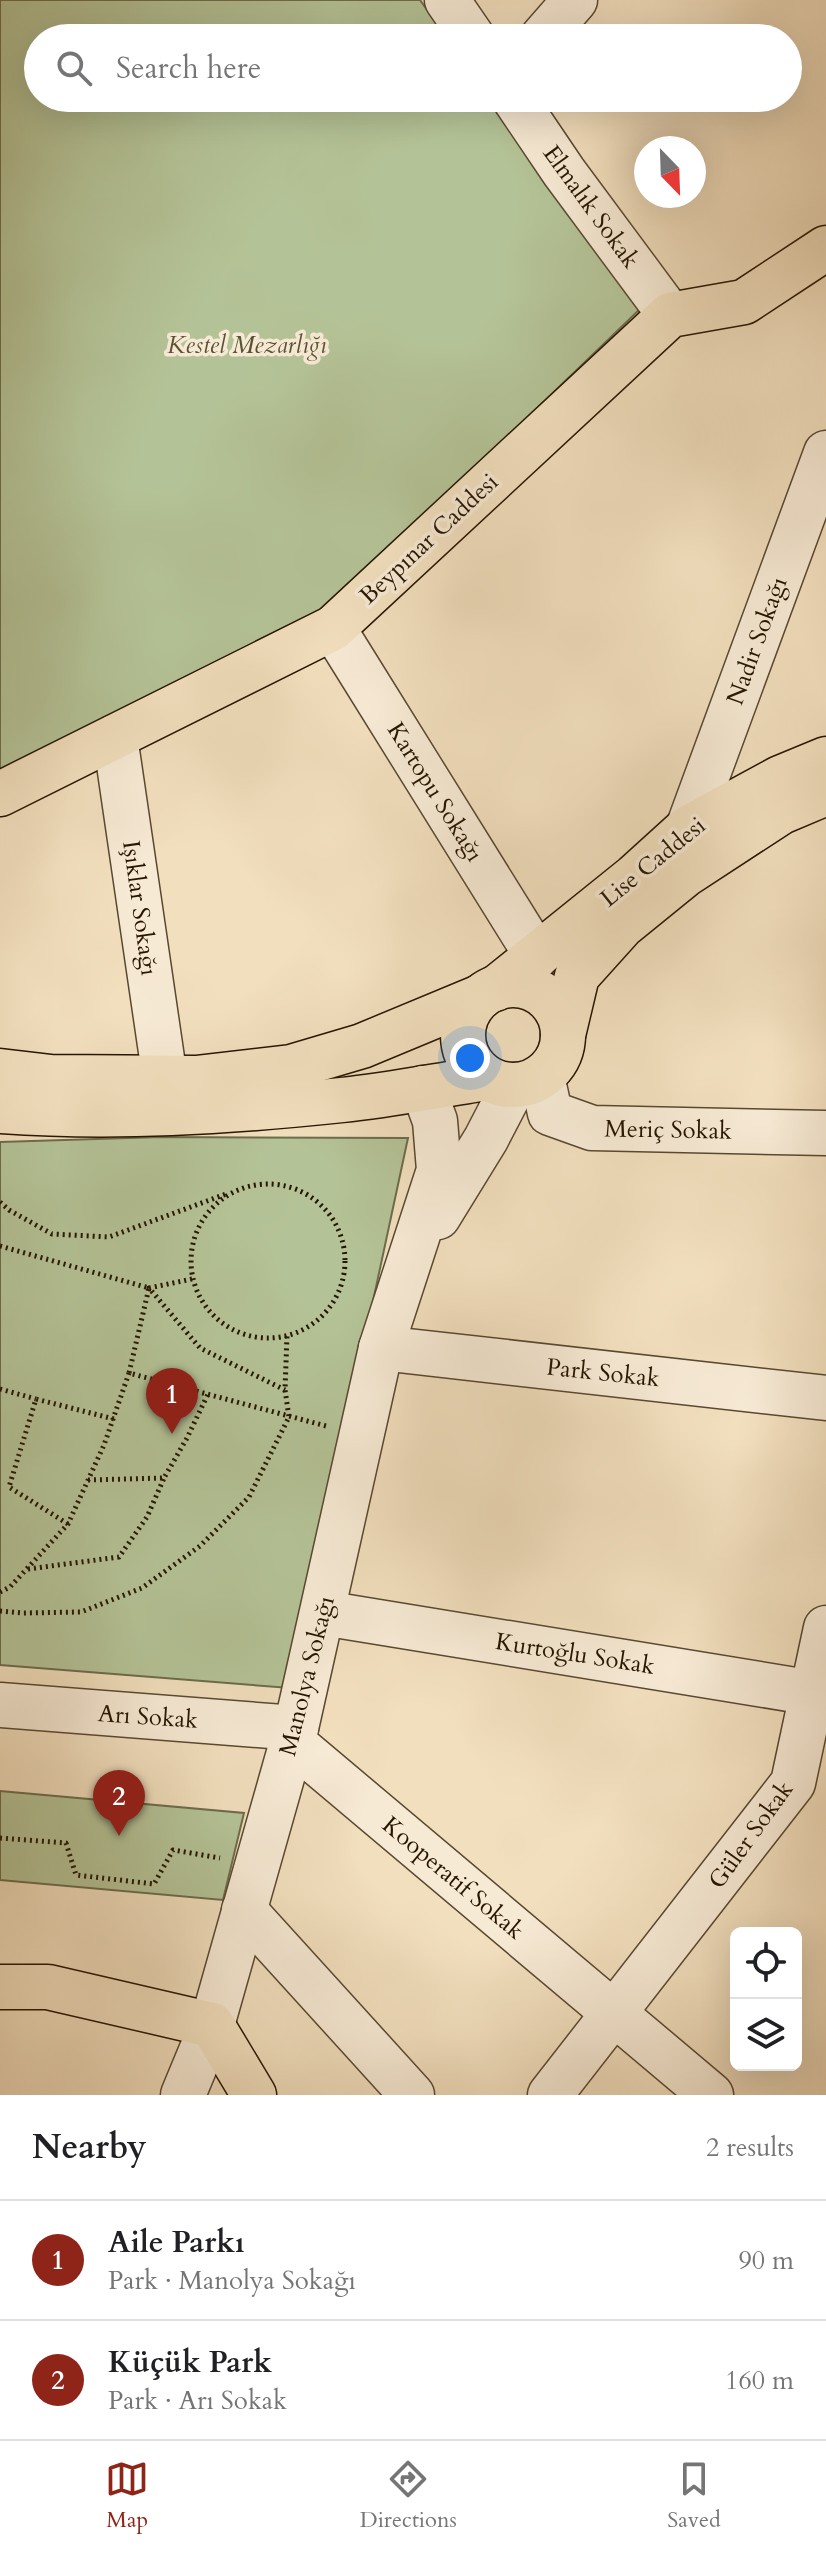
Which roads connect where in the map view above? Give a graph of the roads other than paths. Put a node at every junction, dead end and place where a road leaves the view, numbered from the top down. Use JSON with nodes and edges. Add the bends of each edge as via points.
{"nodes":[{"id":1,"x":447,"y":0,"type":"edge"},
{"id":2,"x":575,"y":0,"type":"edge"},
{"id":3,"x":463,"y":24,"type":"edge"},
{"id":4,"x":554,"y":24,"type":"edge"},
{"id":5,"x":523,"y":112,"type":"edge"},
{"id":6,"x":826,"y":248,"type":"edge"},
{"id":7,"x":670,"y":315,"type":"junction"},
{"id":8,"x":826,"y":453,"type":"edge"},
{"id":9,"x":333,"y":628,"type":"junction"},
{"id":10,"x":115,"y":737,"type":"junction"},
{"id":11,"x":826,"y":759,"type":"edge"},
{"id":12,"x":826,"y":793,"type":"edge"},
{"id":13,"x":0,"y":794,"type":"edge"},
{"id":14,"x":688,"y":828,"type":"junction"},
{"id":15,"x":537,"y":956,"type":"junction"},
{"id":16,"x":488,"y":993,"type":"junction"},
{"id":17,"x":563,"y":1035,"type":"junction"},
{"id":18,"x":0,"y":1071,"type":"edge"},
{"id":19,"x":165,"y":1079,"type":"junction"},
{"id":20,"x":515,"y":1080,"type":"junction"},
{"id":21,"x":423,"y":1088,"type":"junction"},
{"id":22,"x":0,"y":1111,"type":"edge"},
{"id":23,"x":826,"y":1133,"type":"edge"},
{"id":24,"x":413,"y":1251,"type":"junction"},
{"id":25,"x":381,"y":1348,"type":"junction"},
{"id":26,"x":826,"y":1398,"type":"edge"},
{"id":27,"x":323,"y":1613,"type":"junction"},
{"id":28,"x":826,"y":1628,"type":"edge"},
{"id":29,"x":819,"y":1694,"type":"edge"},
{"id":30,"x":0,"y":1705,"type":"edge"},
{"id":31,"x":294,"y":1735,"type":"junction"},
{"id":32,"x":244,"y":1910,"type":"junction"},
{"id":33,"x":0,"y":1987,"type":"edge"},
{"id":34,"x":615,"y":2014,"type":"junction"},
{"id":35,"x":212,"y":2025,"type":"junction"},
{"id":36,"x":183,"y":2095,"type":"edge"},
{"id":37,"x":254,"y":2095,"type":"edge"},
{"id":38,"x":412,"y":2095,"type":"edge"},
{"id":39,"x":550,"y":2095,"type":"edge"},
{"id":40,"x":711,"y":2095,"type":"edge"}],
"edges":[{"from":1,"to":3,"type":"street"},
{"from":2,"to":4,"type":"street"},
{"from":5,"to":7,"type":"street","name":"Elmalık Sokak"},
{"from":6,"to":7,"type":"main road","via":[[744,302]]},
{"from":7,"to":9,"type":"main road","name":"Beypınar Caddesi"},
{"from":8,"to":14,"type":"street","name":"Nadir Sokağı"},
{"from":9,"to":10,"type":"main road","name":"Beypınar Caddesi"},
{"from":9,"to":15,"type":"street","name":"Kartopu Sokağı"},
{"from":10,"to":13,"type":"main road","name":"Beypınar Caddesi"},
{"from":10,"to":19,"type":"street","name":"Işıklar Sokağı"},
{"from":11,"to":14,"type":"main road","name":"Lise Caddesi"},
{"from":12,"to":17,"type":"main road","via":[[781,812],[686,874],[622,926],[577,976]]},
{"from":14,"to":15,"type":"main road","name":"Lise Caddesi"},
{"from":15,"to":16,"type":"main road","name":"Lise Caddesi"},
{"from":16,"to":17,"type":"main road","via":[[510,985],[541,993],[560,1018]]},
{"from":16,"to":19,"type":"main road","via":[[362,1046],[291,1067]]},
{"from":16,"to":20,"type":"main road","via":[[470,1009],[464,1024],[467,1055],[476,1068]]},
{"from":17,"to":20,"type":"main road","via":[[557,1058]]},
{"from":18,"to":19,"type":"main road"},
{"from":20,"to":21,"type":"main road"},
{"from":20,"to":23,"type":"street","name":"Meriç Sokak","via":[[550,1113],[592,1128]]},
{"from":20,"to":24,"type":"street","name":"Manolya Sokağı","via":[[444,1209]]},
{"from":21,"to":22,"type":"main road","via":[[200,1112]]},
{"from":21,"to":24,"type":"street","name":"Manolya Sokağı","via":[[435,1121],[439,1170]]},
{"from":24,"to":25,"type":"street","name":"Manolya Sokağı"},
{"from":25,"to":26,"type":"street","name":"Park Sokak"},
{"from":25,"to":27,"type":"street","name":"Manolya Sokağı"},
{"from":27,"to":29,"type":"street","name":"Kurtoğlu Sokak"},
{"from":27,"to":31,"type":"street","name":"Manolya Sokağı"},
{"from":28,"to":29,"type":"street","name":"Güler Sokak"},
{"from":29,"to":34,"type":"street","name":"Güler Sokak","via":[[793,1783]]},
{"from":30,"to":31,"type":"street","name":"Arı Sokak"},
{"from":31,"to":32,"type":"street","name":"Manolya Sokağı"},
{"from":31,"to":34,"type":"street","name":"Kooperatif Sokak"},
{"from":32,"to":35,"type":"street","name":"Manolya Sokağı"},
{"from":32,"to":38,"type":"street"},
{"from":33,"to":35,"type":"main road","via":[[48,1987]]},
{"from":34,"to":39,"type":"street","name":"Güler Sokak"},
{"from":34,"to":40,"type":"street","name":"Kooperatif Sokak"},
{"from":35,"to":36,"type":"street","name":"Manolya Sokağı"},
{"from":35,"to":37,"type":"main road"}]}
